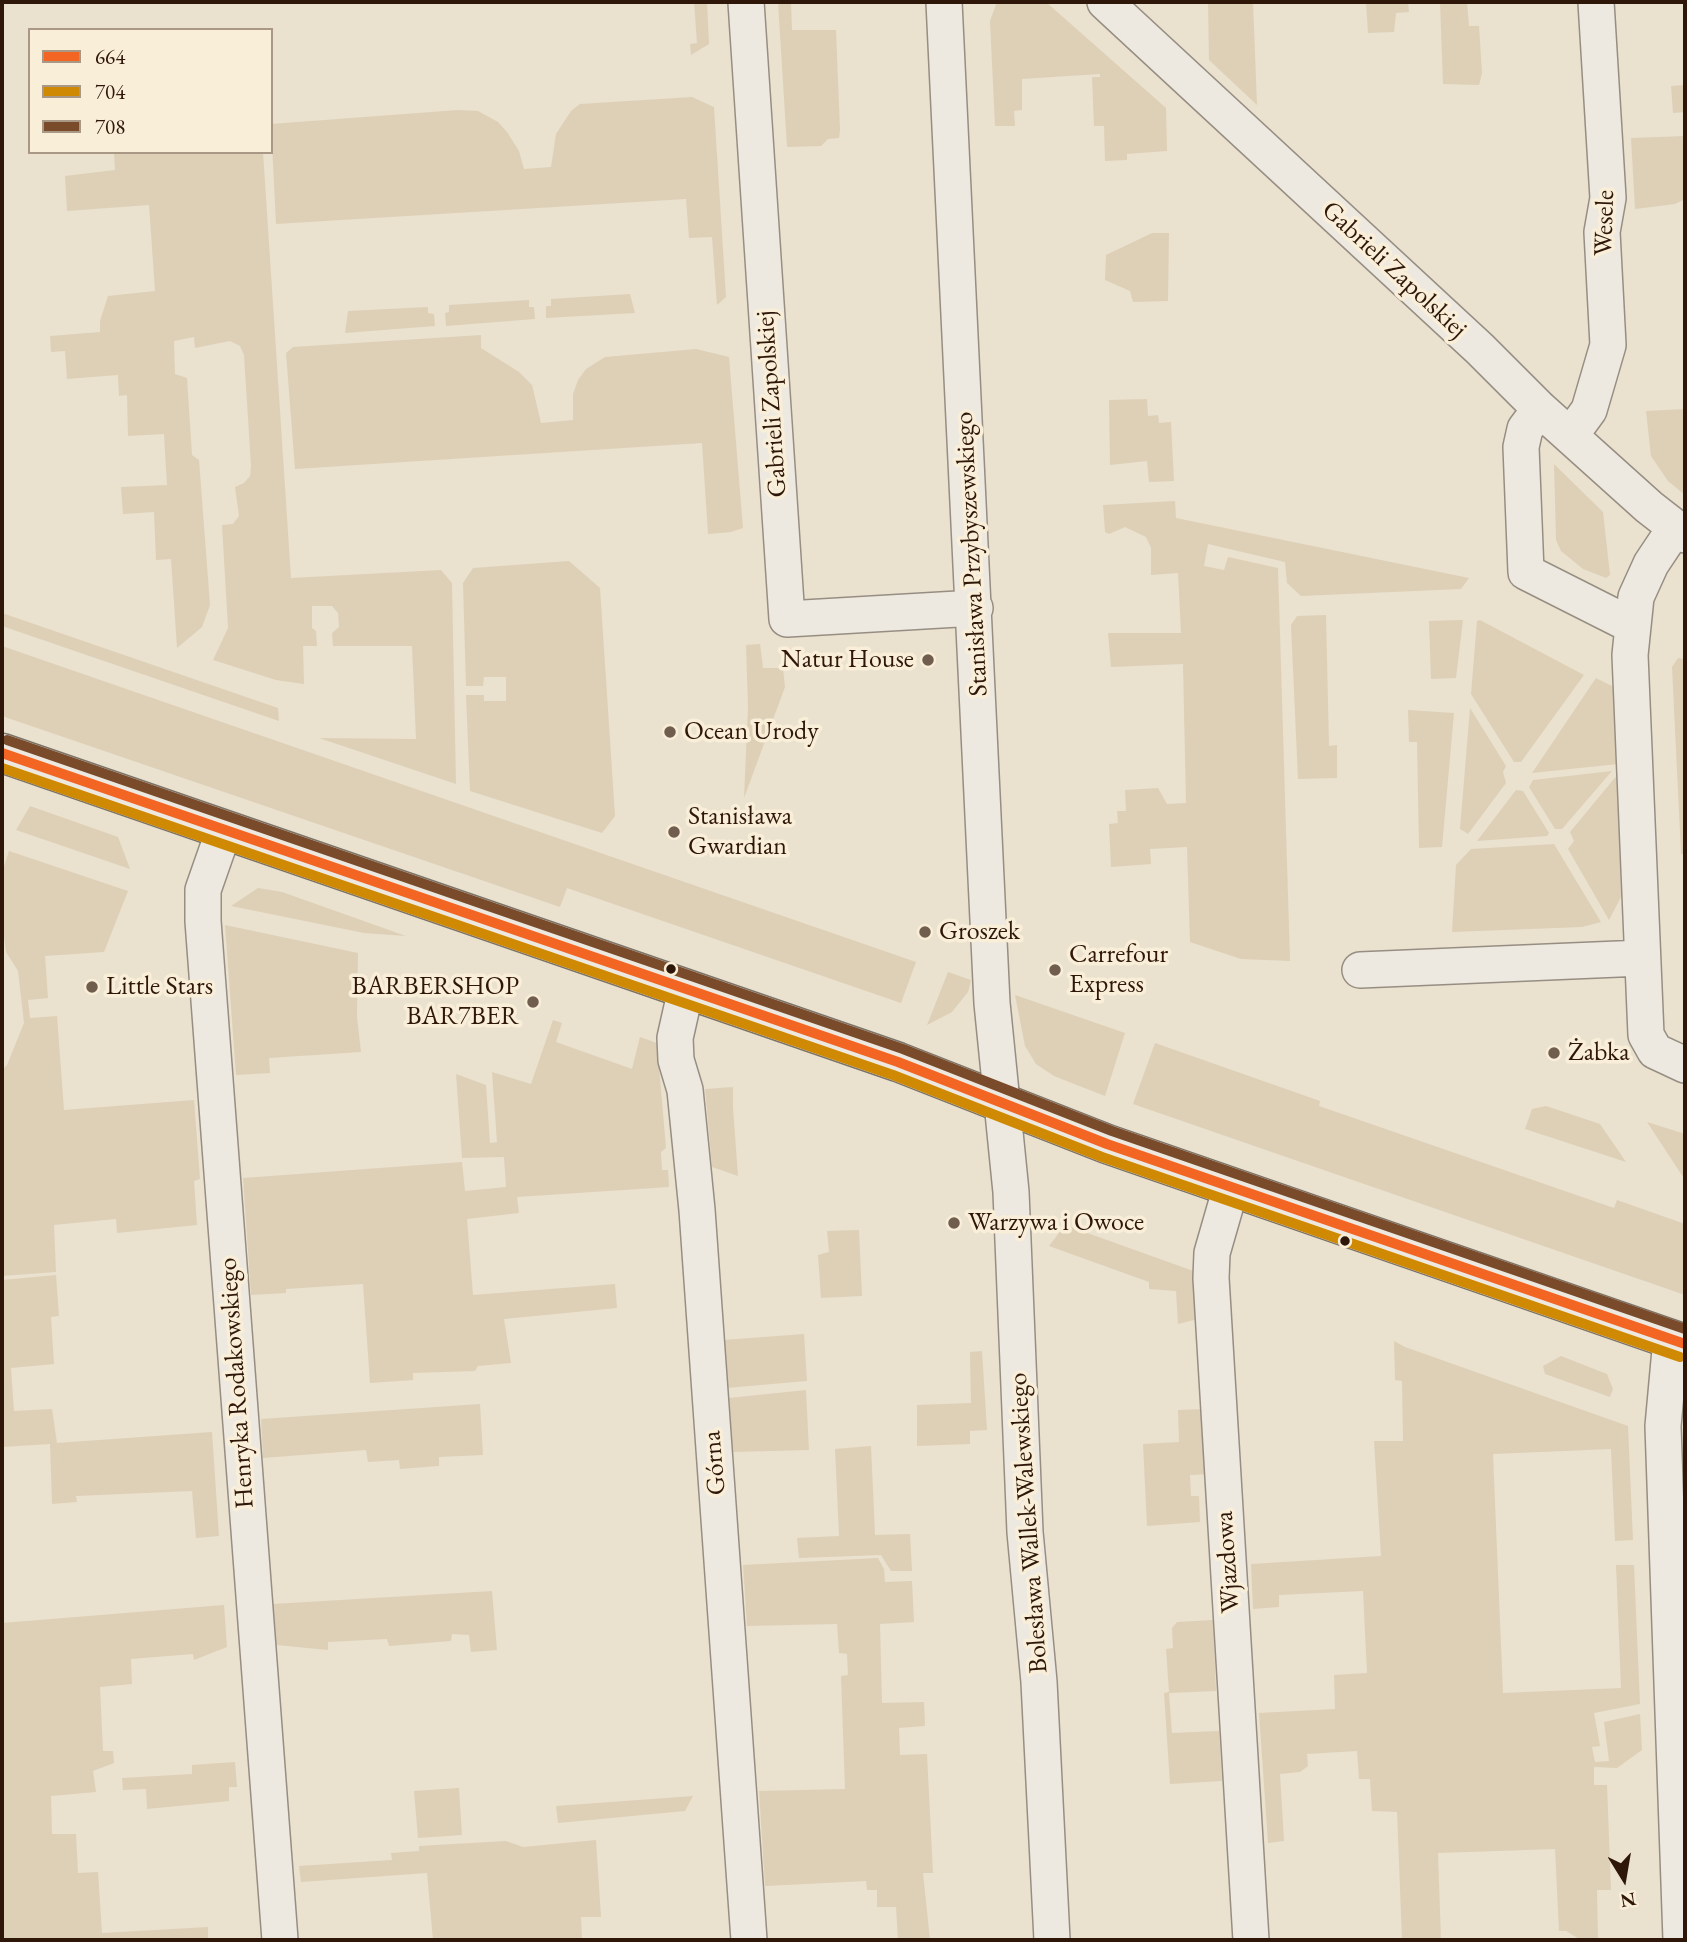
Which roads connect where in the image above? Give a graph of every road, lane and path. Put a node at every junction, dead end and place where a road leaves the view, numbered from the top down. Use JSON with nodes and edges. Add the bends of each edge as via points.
{"nodes":[{"id":1,"x":746,"y":2,"type":"edge"},
{"id":2,"x":944,"y":2,"type":"edge"},
{"id":3,"x":1105,"y":2,"type":"edge"},
{"id":4,"x":1596,"y":2,"type":"edge"},
{"id":5,"x":1540,"y":409,"type":"junction"},
{"id":6,"x":1570,"y":436,"type":"junction"},
{"id":7,"x":1680,"y":531,"type":"edge"},
{"id":8,"x":975,"y":608,"type":"junction"},
{"id":9,"x":1631,"y":625,"type":"junction"},
{"id":10,"x":2,"y":753,"type":"edge"},
{"id":11,"x":225,"y":830,"type":"junction"},
{"id":12,"x":1642,"y":958,"type":"junction"},
{"id":13,"x":1360,"y":970,"type":"dead end"},
{"id":14,"x":686,"y":989,"type":"junction"},
{"id":15,"x":1685,"y":1065,"type":"edge"},
{"id":16,"x":1002,"y":1105,"type":"junction"},
{"id":17,"x":1231,"y":1187,"type":"junction"},
{"id":18,"x":1678,"y":1341,"type":"edge"},
{"id":19,"x":280,"y":1940,"type":"edge"},
{"id":20,"x":749,"y":1940,"type":"edge"},
{"id":21,"x":1052,"y":1940,"type":"edge"},
{"id":22,"x":1251,"y":1940,"type":"edge"},
{"id":23,"x":1681,"y":1940,"type":"edge"}],
"edges":[{"from":1,"to":8,"type":"street","name":"Gabrieli Zapolskiej","via":[[788,619]]},
{"from":2,"to":8,"type":"street","name":"Stanisława Przybyszewskiego"},
{"from":3,"to":5,"type":"street","name":"Gabrieli Zapolskiej"},
{"from":4,"to":6,"type":"street","name":"Wesele","via":[[1608,198],[1601,232],[1608,345],[1589,410]]},
{"from":5,"to":6,"type":"street","name":"Gabrieli Zapolskiej"},
{"from":5,"to":9,"type":"street","via":[[1525,429],[1521,447],[1526,572]]},
{"from":6,"to":7,"type":"street","name":"Gabrieli Zapolskiej"},
{"from":7,"to":9,"type":"street","via":[[1640,585]]},
{"from":8,"to":16,"type":"street","name":"Stanisława Przybyszewskiego","via":[[992,1003]]},
{"from":9,"to":12,"type":"street"},
{"from":10,"to":11,"type":"street"},
{"from":11,"to":14,"type":"street"},
{"from":11,"to":19,"type":"street","name":"Henryka Rodakowskiego","via":[[204,890],[203,921]]},
{"from":12,"to":13,"type":"street"},
{"from":12,"to":15,"type":"street","via":[[1649,1044]]},
{"from":14,"to":16,"type":"street","via":[[898,1062]]},
{"from":14,"to":20,"type":"street","name":"Górna","via":[[675,1038],[676,1060],[685,1090],[697,1210]]},
{"from":16,"to":17,"type":"street"},
{"from":16,"to":21,"type":"street","name":"Bolesława Wallek-Walewskiego","via":[[1011,1192],[1025,1531],[1039,1682]]},
{"from":17,"to":18,"type":"street"},
{"from":17,"to":22,"type":"street","name":"Wjazdowa","via":[[1212,1253],[1210,1278]]},
{"from":18,"to":23,"type":"street","via":[[1663,1426]]}]}
